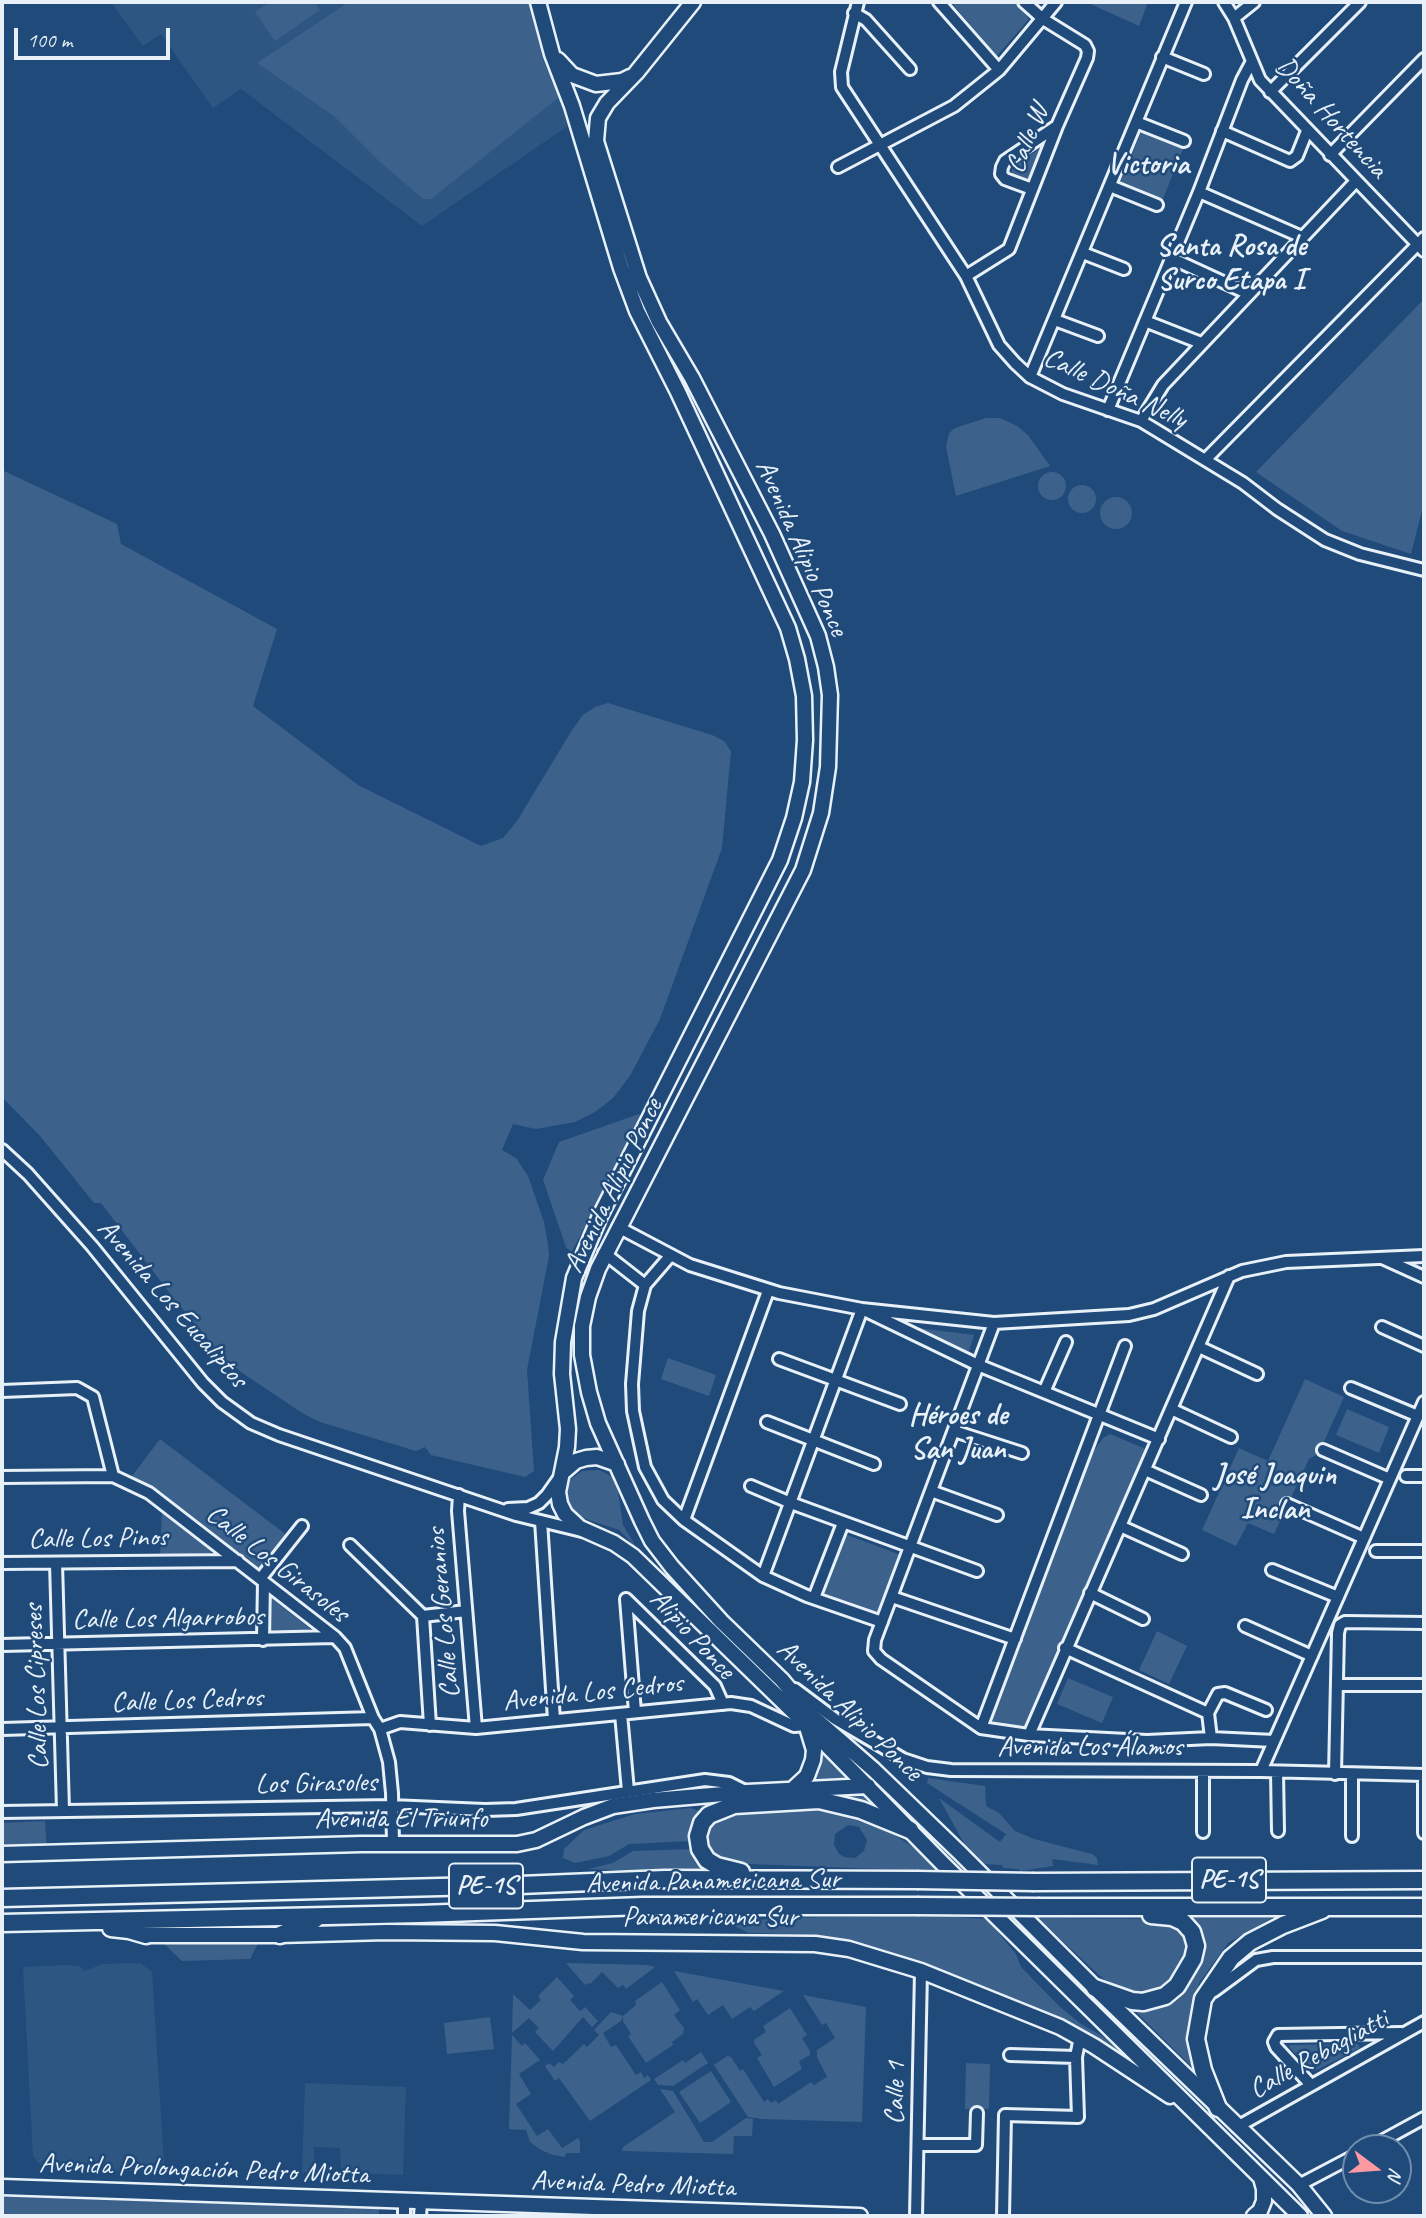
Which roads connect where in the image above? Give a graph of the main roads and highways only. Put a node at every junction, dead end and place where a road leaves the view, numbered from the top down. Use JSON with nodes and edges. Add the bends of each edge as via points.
{"nodes":[{"id":1,"x":538,"y":2,"type":"edge"},
{"id":2,"x":693,"y":2,"type":"edge"},
{"id":3,"x":552,"y":54,"type":"junction"},
{"id":4,"x":636,"y":73,"type":"junction"},
{"id":5,"x":780,"y":860,"type":"junction"},
{"id":6,"x":803,"y":870,"type":"junction"},
{"id":7,"x":617,"y":1464,"type":"junction"},
{"id":8,"x":560,"y":1475,"type":"junction"},
{"id":9,"x":807,"y":1725,"type":"junction"},
{"id":10,"x":868,"y":1786,"type":"junction"},
{"id":11,"x":793,"y":1789,"type":"junction"},
{"id":12,"x":910,"y":1829,"type":"junction"},
{"id":13,"x":2,"y":1854,"type":"edge"},
{"id":14,"x":790,"y":1879,"type":"junction"},
{"id":15,"x":1424,"y":1880,"type":"edge"},
{"id":16,"x":2,"y":1898,"type":"edge"},
{"id":17,"x":1109,"y":1906,"type":"junction"},
{"id":18,"x":1331,"y":1907,"type":"junction"},
{"id":19,"x":1424,"y":1907,"type":"edge"},
{"id":20,"x":323,"y":1916,"type":"junction"},
{"id":21,"x":53,"y":1922,"type":"junction"},
{"id":22,"x":2,"y":1923,"type":"edge"},
{"id":23,"x":146,"y":1935,"type":"joint"},
{"id":24,"x":280,"y":1935,"type":"junction"},
{"id":25,"x":1095,"y":1988,"type":"junction"},
{"id":26,"x":1218,"y":2108,"type":"junction"},
{"id":27,"x":1194,"y":2111,"type":"junction"},
{"id":28,"x":1261,"y":2178,"type":"junction"},
{"id":29,"x":2,"y":2187,"type":"edge"},
{"id":30,"x":404,"y":2209,"type":"edge"},
{"id":31,"x":420,"y":2210,"type":"edge"},
{"id":32,"x":860,"y":2216,"type":"edge"},
{"id":33,"x":1254,"y":2216,"type":"edge"},
{"id":34,"x":1300,"y":2216,"type":"edge"},
{"id":35,"x":1324,"y":2216,"type":"edge"}],
"edges":[{"from":1,"to":3,"type":"main road","name":"Avenida Alipio Ponce"},
{"from":2,"to":4,"type":"main road","name":"Avenida Alipio Ponce"},
{"from":3,"to":4,"type":"main road","via":[[572,75],[596,84],[622,82]]},
{"from":3,"to":5,"type":"main road","name":"Avenida Alipio Ponce","via":[[637,311],[774,596],[797,659],[804,696],[802,782]]},
{"from":4,"to":6,"type":"main road","name":"Avenida Alipio Ponce","via":[[607,103],[595,129],[626,240],[659,323],[743,475],[800,593],[826,667],[828,767],[821,814]]},
{"from":5,"to":6,"type":"main road"},
{"from":5,"to":8,"type":"main road","name":"Avenida Alipio Ponce","via":[[579,1261],[563,1342],[568,1429]]},
{"from":6,"to":7,"type":"main road","name":"Avenida Alipio Ponce","via":[[604,1253],[588,1297],[582,1355],[598,1423]]},
{"from":7,"to":8,"type":"main road","via":[[586,1458]]},
{"from":7,"to":25,"type":"main road","name":"Avenida Alipio Ponce","via":[[652,1541],[721,1621],[813,1717],[884,1779]]},
{"from":8,"to":9,"type":"main road","name":"Avenida Alipio Ponce","via":[[558,1492],[565,1514],[580,1528],[625,1550]]},
{"from":9,"to":10,"type":"main road","name":"Avenida Alipio Ponce"},
{"from":9,"to":11,"type":"main road","via":[[813,1760],[807,1776]]},
{"from":10,"to":11,"type":"main road","name":"Avenida El Triunfo"},
{"from":10,"to":12,"type":"main road","name":"Avenida Alipio Ponce"},
{"from":11,"to":13,"type":"main road","name":"Avenida El Triunfo","via":[[613,1806],[517,1844]]},
{"from":12,"to":14,"type":"highway","via":[[819,1800],[734,1805],[709,1815],[702,1824],[700,1849],[717,1867]]},
{"from":12,"to":27,"type":"main road","name":"Avenida Alipio Ponce"},
{"from":14,"to":15,"type":"highway","name":"Avenida Panamericana Sur","number":"PE-1S","bridge":true},
{"from":14,"to":16,"type":"highway","name":"Avenida Panamericana Sur","number":"PE-1S"},
{"from":17,"to":18,"type":"highway","name":"Avenida Panamericana Sur","number":"PE-1S"},
{"from":17,"to":20,"type":"highway","name":"Avenida Panamericana Sur","number":"PE-1S","bridge":true,"via":[[643,1906]]},
{"from":17,"to":25,"type":"highway","via":[[1123,1915],[1172,1917],[1183,1922],[1196,1946],[1177,1986],[1157,2000],[1132,2001]]},
{"from":18,"to":19,"type":"highway","name":"Avenida Panamericana Sur","number":"PE-1S"},
{"from":18,"to":26,"type":"highway","via":[[1250,1942],[1231,1958],[1203,1999],[1196,2039]]},
{"from":20,"to":21,"type":"highway","name":"Avenida Panamericana Sur","number":"PE-1S"},
{"from":20,"to":24,"type":"highway"},
{"from":21,"to":22,"type":"highway","name":"Avenida Panamericana Sur","number":"PE-1S"},
{"from":21,"to":23,"type":"highway"},
{"from":23,"to":24,"type":"main road","name":"Panamericana Sur"},
{"from":24,"to":27,"type":"main road","name":"Panamericana Sur","via":[[495,1933],[583,1942],[815,1944],[849,1949],[921,1971],[1060,2027]]},
{"from":25,"to":26,"type":"main road","name":"Avenida Alipio Ponce"},
{"from":26,"to":35,"type":"main road","name":"Avenida Alipio Ponce","via":[[1299,2185]]},
{"from":27,"to":28,"type":"main road","name":"Avenida Alipio Ponce"},
{"from":28,"to":33,"type":"main road","via":[[1264,2201]]},
{"from":28,"to":34,"type":"main road","name":"Avenida Alipio Ponce"},
{"from":29,"to":30,"type":"main road","name":"Avenida Prolongación Pedro Miotta"},
{"from":30,"to":31,"type":"main road","name":"Avenida Pedro Miotta"},
{"from":31,"to":32,"type":"main road","name":"Avenida Pedro Miotta"}]}
